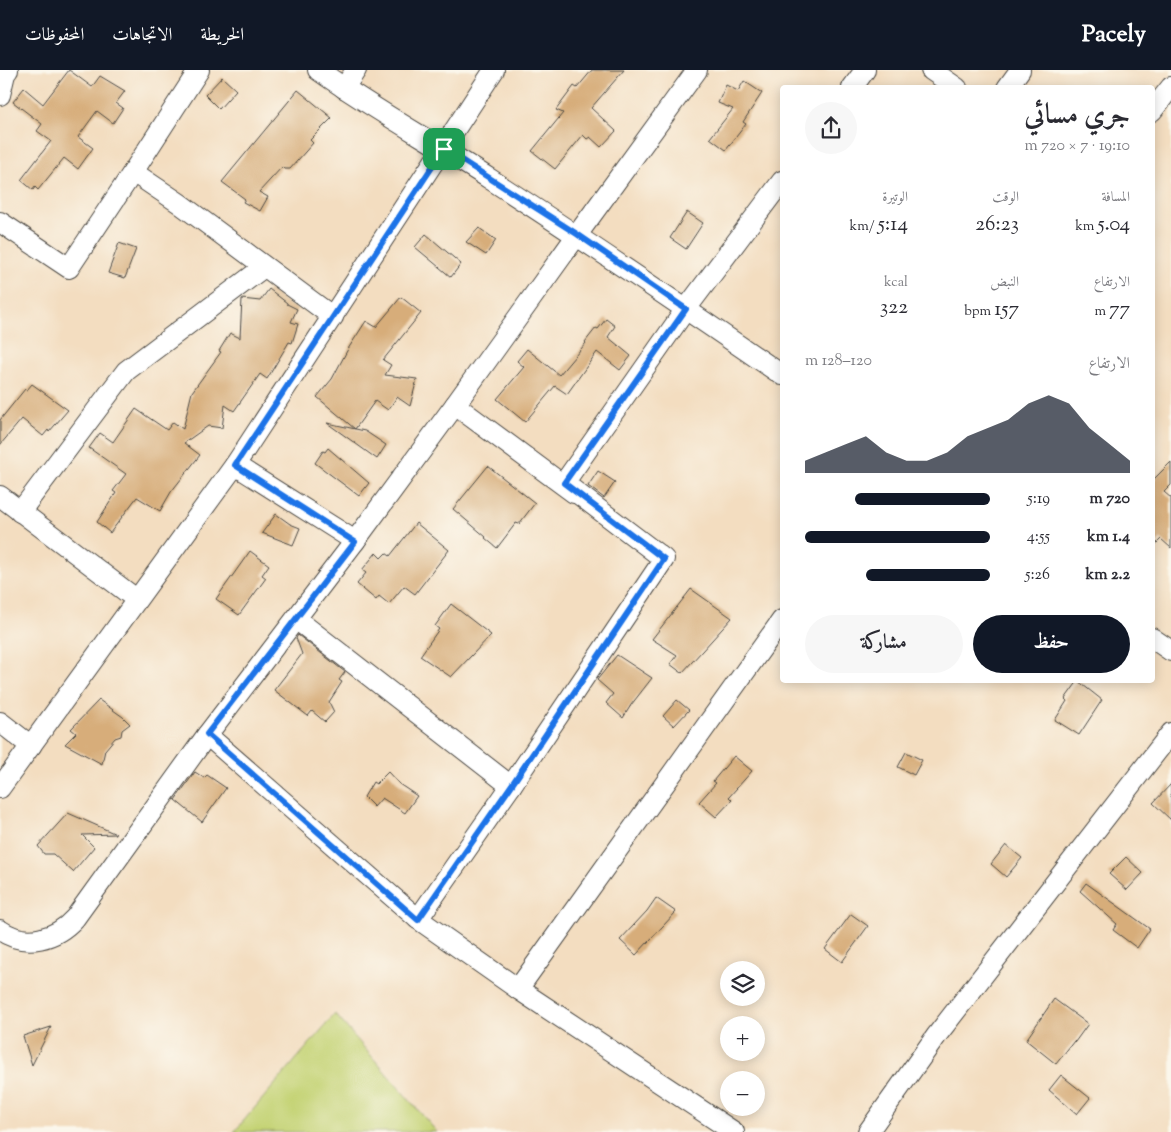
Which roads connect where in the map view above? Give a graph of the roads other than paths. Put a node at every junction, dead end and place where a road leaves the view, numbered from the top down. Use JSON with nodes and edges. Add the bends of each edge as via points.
{"nodes":[{"id":1,"x":199,"y":70,"type":"edge"},
{"id":2,"x":318,"y":70,"type":"edge"},
{"id":3,"x":356,"y":70,"type":"edge"},
{"id":4,"x":494,"y":70,"type":"edge"},
{"id":5,"x":697,"y":70,"type":"edge"},
{"id":6,"x":866,"y":70,"type":"edge"},
{"id":7,"x":931,"y":70,"type":"edge"},
{"id":8,"x":1020,"y":70,"type":"edge"},
{"id":9,"x":4,"y":72,"type":"edge"},
{"id":10,"x":854,"y":85,"type":"edge"},
{"id":11,"x":953,"y":85,"type":"edge"},
{"id":12,"x":1008,"y":85,"type":"edge"},
{"id":13,"x":1171,"y":87,"type":"edge"},
{"id":14,"x":344,"y":88,"type":"junction"},
{"id":15,"x":0,"y":95,"type":"edge"},
{"id":16,"x":1155,"y":107,"type":"edge"},
{"id":17,"x":444,"y":149,"type":"junction"},
{"id":18,"x":133,"y":172,"type":"junction"},
{"id":19,"x":780,"y":186,"type":"edge"},
{"id":20,"x":0,"y":222,"type":"edge"},
{"id":21,"x":577,"y":234,"type":"junction"},
{"id":22,"x":264,"y":267,"type":"junction"},
{"id":23,"x":686,"y":309,"type":"junction"},
{"id":24,"x":333,"y":318,"type":"junction"},
{"id":25,"x":780,"y":375,"type":"edge"},
{"id":26,"x":455,"y":405,"type":"junction"},
{"id":27,"x":235,"y":465,"type":"junction"},
{"id":28,"x":0,"y":496,"type":"edge"},
{"id":29,"x":20,"y":512,"type":"junction"},
{"id":30,"x":355,"y":542,"type":"junction"},
{"id":31,"x":664,"y":559,"type":"junction"},
{"id":32,"x":136,"y":599,"type":"junction"},
{"id":33,"x":296,"y":619,"type":"junction"},
{"id":34,"x":780,"y":623,"type":"edge"},
{"id":35,"x":1155,"y":640,"type":"edge"},
{"id":36,"x":1171,"y":651,"type":"edge"},
{"id":37,"x":0,"y":722,"type":"edge"},
{"id":38,"x":1171,"y":733,"type":"edge"},
{"id":39,"x":207,"y":734,"type":"junction"},
{"id":40,"x":32,"y":746,"type":"junction"},
{"id":41,"x":511,"y":786,"type":"junction"},
{"id":42,"x":0,"y":788,"type":"edge"},
{"id":43,"x":418,"y":920,"type":"junction"},
{"id":44,"x":0,"y":930,"type":"edge"},
{"id":45,"x":518,"y":989,"type":"junction"},
{"id":46,"x":734,"y":1132,"type":"edge"},
{"id":47,"x":868,"y":1132,"type":"edge"}],
"edges":[{"from":1,"to":18,"type":"street"},
{"from":2,"to":14,"type":"street"},
{"from":3,"to":14,"type":"street"},
{"from":4,"to":17,"type":"street"},
{"from":5,"to":21,"type":"street"},
{"from":6,"to":10,"type":"street"},
{"from":7,"to":11,"type":"street"},
{"from":8,"to":12,"type":"street"},
{"from":9,"to":15,"type":"street"},
{"from":13,"to":16,"type":"street"},
{"from":14,"to":17,"type":"street"},
{"from":17,"to":21,"type":"street"},
{"from":17,"to":24,"type":"street"},
{"from":18,"to":20,"type":"street","via":[[69,268]]},
{"from":18,"to":22,"type":"street"},
{"from":19,"to":23,"type":"street"},
{"from":21,"to":23,"type":"street"},
{"from":21,"to":26,"type":"street"},
{"from":22,"to":24,"type":"street"},
{"from":22,"to":29,"type":"street","via":[[126,371]]},
{"from":23,"to":25,"type":"street"},
{"from":23,"to":31,"type":"street","via":[[564,483]]},
{"from":24,"to":27,"type":"street"},
{"from":26,"to":30,"type":"street"},
{"from":26,"to":31,"type":"street"},
{"from":27,"to":30,"type":"street"},
{"from":27,"to":32,"type":"street"},
{"from":28,"to":29,"type":"street"},
{"from":29,"to":32,"type":"street"},
{"from":30,"to":33,"type":"street"},
{"from":31,"to":41,"type":"street"},
{"from":32,"to":40,"type":"street"},
{"from":33,"to":39,"type":"street"},
{"from":33,"to":41,"type":"street"},
{"from":34,"to":45,"type":"street"},
{"from":35,"to":36,"type":"street"},
{"from":37,"to":40,"type":"street"},
{"from":38,"to":47,"type":"street","via":[[937,1035]]},
{"from":39,"to":43,"type":"street"},
{"from":39,"to":44,"type":"street","via":[[68,926],[48,938],[37,940],[15,938]]},
{"from":40,"to":42,"type":"street"},
{"from":41,"to":43,"type":"street"},
{"from":43,"to":45,"type":"street"},
{"from":45,"to":46,"type":"street"}]}
